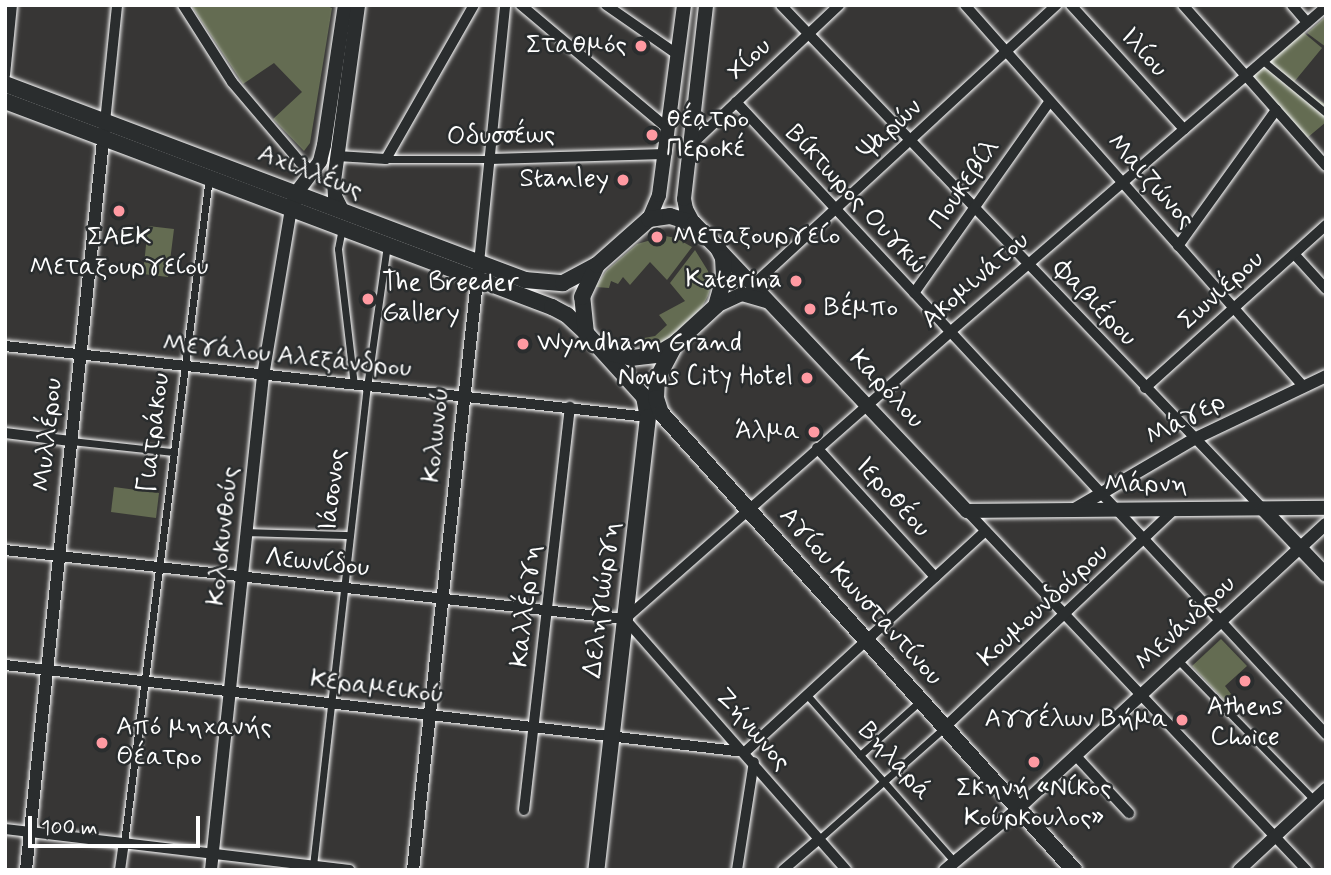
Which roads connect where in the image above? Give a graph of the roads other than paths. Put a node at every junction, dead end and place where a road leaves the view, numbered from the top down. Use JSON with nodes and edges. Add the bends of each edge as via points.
{"nodes":[{"id":1,"x":12,"y":5,"type":"edge"},
{"id":2,"x":117,"y":5,"type":"edge"},
{"id":3,"x":183,"y":5,"type":"edge"},
{"id":4,"x":344,"y":5,"type":"edge"},
{"id":5,"x":358,"y":5,"type":"edge"},
{"id":6,"x":365,"y":5,"type":"edge"},
{"id":7,"x":474,"y":5,"type":"edge"},
{"id":8,"x":505,"y":5,"type":"edge"},
{"id":9,"x":521,"y":5,"type":"edge"},
{"id":10,"x":606,"y":5,"type":"edge"},
{"id":11,"x":684,"y":5,"type":"edge"},
{"id":12,"x":706,"y":5,"type":"edge"},
{"id":13,"x":780,"y":5,"type":"edge"},
{"id":14,"x":839,"y":5,"type":"edge"},
{"id":15,"x":965,"y":5,"type":"edge"},
{"id":16,"x":1056,"y":5,"type":"edge"},
{"id":17,"x":1071,"y":5,"type":"edge"},
{"id":18,"x":1183,"y":5,"type":"edge"},
{"id":19,"x":1292,"y":5,"type":"edge"},
{"id":20,"x":1325,"y":8,"type":"edge"},
{"id":21,"x":1307,"y":22,"type":"junction"},
{"id":22,"x":355,"y":26,"type":"junction"},
{"id":23,"x":808,"y":34,"type":"junction"},
{"id":24,"x":1006,"y":51,"type":"junction"},
{"id":25,"x":678,"y":55,"type":"junction"},
{"id":26,"x":1263,"y":61,"type":"junction"},
{"id":27,"x":5,"y":75,"type":"edge"},
{"id":28,"x":1245,"y":76,"type":"junction"},
{"id":29,"x":5,"y":83,"type":"edge"},
{"id":30,"x":1050,"y":101,"type":"junction"},
{"id":31,"x":5,"y":102,"type":"edge"},
{"id":32,"x":736,"y":102,"type":"junction"},
{"id":33,"x":1276,"y":110,"type":"junction"},
{"id":34,"x":1326,"y":113,"type":"edge"},
{"id":35,"x":668,"y":129,"type":"junction"},
{"id":36,"x":1184,"y":129,"type":"junction"},
{"id":37,"x":104,"y":130,"type":"junction"},
{"id":38,"x":910,"y":141,"type":"junction"},
{"id":39,"x":690,"y":145,"type":"junction"},
{"id":40,"x":665,"y":154,"type":"junction"},
{"id":41,"x":337,"y":156,"type":"junction"},
{"id":42,"x":386,"y":159,"type":"junction"},
{"id":43,"x":490,"y":159,"type":"junction"},
{"id":44,"x":1326,"y":166,"type":"edge"},
{"id":45,"x":313,"y":172,"type":"junction"},
{"id":46,"x":209,"y":178,"type":"junction"},
{"id":47,"x":1123,"y":183,"type":"junction"},
{"id":48,"x":294,"y":202,"type":"junction"},
{"id":49,"x":975,"y":209,"type":"junction"},
{"id":50,"x":836,"y":210,"type":"junction"},
{"id":51,"x":649,"y":219,"type":"junction"},
{"id":52,"x":343,"y":220,"type":"junction"},
{"id":53,"x":695,"y":224,"type":"junction"},
{"id":54,"x":1326,"y":225,"type":"edge"},
{"id":55,"x":387,"y":245,"type":"junction"},
{"id":56,"x":1178,"y":246,"type":"junction"},
{"id":57,"x":718,"y":248,"type":"junction"},
{"id":58,"x":1294,"y":254,"type":"junction"},
{"id":59,"x":1027,"y":264,"type":"junction"},
{"id":60,"x":597,"y":265,"type":"junction"},
{"id":61,"x":478,"y":271,"type":"junction"},
{"id":62,"x":753,"y":285,"type":"junction"},
{"id":63,"x":1326,"y":289,"type":"edge"},
{"id":64,"x":914,"y":293,"type":"junction"},
{"id":65,"x":769,"y":302,"type":"junction"},
{"id":66,"x":716,"y":306,"type":"junction"},
{"id":67,"x":1234,"y":308,"type":"junction"},
{"id":68,"x":950,"y":332,"type":"junction"},
{"id":69,"x":586,"y":333,"type":"junction"},
{"id":70,"x":676,"y":344,"type":"junction"},
{"id":71,"x":5,"y":346,"type":"edge"},
{"id":72,"x":604,"y":351,"type":"junction"},
{"id":73,"x":80,"y":355,"type":"junction"},
{"id":74,"x":184,"y":367,"type":"junction"},
{"id":75,"x":263,"y":376,"type":"junction"},
{"id":76,"x":1326,"y":376,"type":"edge"},
{"id":77,"x":354,"y":385,"type":"junction"},
{"id":78,"x":1303,"y":386,"type":"junction"},
{"id":79,"x":367,"y":387,"type":"junction"},
{"id":80,"x":1145,"y":388,"type":"junction"},
{"id":81,"x":464,"y":397,"type":"junction"},
{"id":82,"x":866,"y":405,"type":"junction"},
{"id":83,"x":570,"y":407,"type":"junction"},
{"id":84,"x":648,"y":417,"type":"junction"},
{"id":85,"x":5,"y":433,"type":"edge"},
{"id":86,"x":1194,"y":439,"type":"junction"},
{"id":87,"x":71,"y":441,"type":"junction"},
{"id":88,"x":817,"y":448,"type":"junction"},
{"id":89,"x":173,"y":452,"type":"junction"},
{"id":90,"x":1101,"y":494,"type":"junction"},
{"id":91,"x":1326,"y":508,"type":"edge"},
{"id":92,"x":748,"y":509,"type":"junction"},
{"id":93,"x":1175,"y":509,"type":"junction"},
{"id":94,"x":1263,"y":509,"type":"junction"},
{"id":95,"x":1072,"y":510,"type":"junction"},
{"id":96,"x":1117,"y":510,"type":"junction"},
{"id":97,"x":967,"y":511,"type":"junction"},
{"id":98,"x":1326,"y":524,"type":"edge"},
{"id":99,"x":985,"y":531,"type":"junction"},
{"id":100,"x":247,"y":532,"type":"junction"},
{"id":101,"x":349,"y":535,"type":"junction"},
{"id":102,"x":1145,"y":540,"type":"junction"},
{"id":103,"x":1300,"y":549,"type":"junction"},
{"id":104,"x":5,"y":550,"type":"edge"},
{"id":105,"x":59,"y":556,"type":"junction"},
{"id":106,"x":159,"y":568,"type":"junction"},
{"id":107,"x":1326,"y":575,"type":"edge"},
{"id":108,"x":242,"y":577,"type":"junction"},
{"id":109,"x":935,"y":577,"type":"junction"},
{"id":110,"x":343,"y":587,"type":"junction"},
{"id":111,"x":441,"y":600,"type":"junction"},
{"id":112,"x":547,"y":611,"type":"junction"},
{"id":113,"x":1065,"y":615,"type":"junction"},
{"id":114,"x":625,"y":619,"type":"junction"},
{"id":115,"x":1222,"y":622,"type":"junction"},
{"id":116,"x":866,"y":640,"type":"junction"},
{"id":117,"x":1180,"y":661,"type":"junction"},
{"id":118,"x":5,"y":665,"type":"edge"},
{"id":119,"x":47,"y":670,"type":"junction"},
{"id":120,"x":145,"y":681,"type":"junction"},
{"id":121,"x":230,"y":691,"type":"junction"},
{"id":122,"x":807,"y":695,"type":"junction"},
{"id":123,"x":1142,"y":696,"type":"junction"},
{"id":124,"x":921,"y":700,"type":"junction"},
{"id":125,"x":330,"y":703,"type":"junction"},
{"id":126,"x":430,"y":715,"type":"junction"},
{"id":127,"x":534,"y":726,"type":"junction"},
{"id":128,"x":945,"y":727,"type":"junction"},
{"id":129,"x":1326,"y":734,"type":"edge"},
{"id":130,"x":611,"y":736,"type":"junction"},
{"id":131,"x":745,"y":752,"type":"junction"},
{"id":132,"x":860,"y":755,"type":"junction"},
{"id":133,"x":1076,"y":756,"type":"junction"},
{"id":134,"x":754,"y":762,"type":"junction"},
{"id":135,"x":884,"y":783,"type":"junction"},
{"id":136,"x":1326,"y":789,"type":"edge"},
{"id":137,"x":1314,"y":800,"type":"junction"},
{"id":138,"x":1019,"y":808,"type":"junction"},
{"id":139,"x":524,"y":810,"type":"dead end"},
{"id":140,"x":1129,"y":813,"type":"dead end"},
{"id":141,"x":5,"y":828,"type":"edge"},
{"id":142,"x":29,"y":831,"type":"junction"},
{"id":143,"x":1275,"y":836,"type":"junction"},
{"id":144,"x":819,"y":839,"type":"junction"},
{"id":145,"x":124,"y":843,"type":"junction"},
{"id":146,"x":213,"y":854,"type":"junction"},
{"id":147,"x":948,"y":864,"type":"edge"},
{"id":148,"x":277,"y":866,"type":"edge"},
{"id":149,"x":313,"y":866,"type":"junction"},
{"id":150,"x":26,"y":870,"type":"edge"},
{"id":151,"x":120,"y":870,"type":"edge"},
{"id":152,"x":211,"y":870,"type":"edge"},
{"id":153,"x":350,"y":870,"type":"edge"},
{"id":154,"x":413,"y":870,"type":"edge"},
{"id":155,"x":596,"y":870,"type":"edge"},
{"id":156,"x":737,"y":870,"type":"edge"},
{"id":157,"x":783,"y":870,"type":"edge"},
{"id":158,"x":846,"y":870,"type":"edge"},
{"id":159,"x":1074,"y":870,"type":"edge"},
{"id":160,"x":1239,"y":870,"type":"edge"},
{"id":161,"x":1306,"y":870,"type":"edge"}],
"edges":[{"from":1,"to":27,"type":"street"},
{"from":2,"to":37,"type":"street","name":"Μυλλέρου"},
{"from":3,"to":45,"type":"street","via":[[232,82]]},
{"from":4,"to":45,"type":"main road","via":[[324,145]]},
{"from":5,"to":22,"type":"main road"},
{"from":6,"to":22,"type":"street"},
{"from":7,"to":42,"type":"street"},
{"from":8,"to":43,"type":"street","name":"Κολωνού"},
{"from":9,"to":35,"type":"street"},
{"from":10,"to":25,"type":"street"},
{"from":11,"to":25,"type":"main road"},
{"from":12,"to":39,"type":"main road"},
{"from":13,"to":23,"type":"street","name":"Φαβιέρου"},
{"from":14,"to":23,"type":"street","name":"Χίου"},
{"from":15,"to":24,"type":"street","name":"Μαιζώνος"},
{"from":16,"to":24,"type":"street","name":"Ψαρών"},
{"from":17,"to":36,"type":"street","name":"Ιλίου"},
{"from":18,"to":28,"type":"street"},
{"from":19,"to":21,"type":"street"},
{"from":20,"to":21,"type":"street","name":"Ακομινάτου"},
{"from":21,"to":26,"type":"street","name":"Ακομινάτου"},
{"from":22,"to":41,"type":"main road"},
{"from":23,"to":32,"type":"street","name":"Χίου"},
{"from":23,"to":38,"type":"street","name":"Φαβιέρου"},
{"from":24,"to":30,"type":"street","name":"Μαιζώνος"},
{"from":24,"to":38,"type":"street","name":"Ψαρών"},
{"from":25,"to":35,"type":"main road"},
{"from":26,"to":28,"type":"street","name":"Ακομινάτου"},
{"from":26,"to":34,"type":"street"},
{"from":28,"to":33,"type":"street"},
{"from":28,"to":36,"type":"street","name":"Ακομινάτου"},
{"from":29,"to":37,"type":"main road","name":"Αχιλλέως"},
{"from":30,"to":47,"type":"street","name":"Μαιζώνος"},
{"from":30,"to":49,"type":"street","name":"Πουκεβίλ"},
{"from":31,"to":37,"type":"main road","name":"Αχιλλέως"},
{"from":32,"to":39,"type":"street","name":"Χίου"},
{"from":32,"to":50,"type":"street","name":"Βίκτωρος Ουγκώ"},
{"from":33,"to":44,"type":"street"},
{"from":33,"to":56,"type":"street"},
{"from":35,"to":40,"type":"main road"},
{"from":36,"to":47,"type":"street","name":"Ακομινάτου"},
{"from":37,"to":46,"type":"main road","name":"Αχιλλέως"},
{"from":37,"to":48,"type":"main road","name":"Αχιλλέως"},
{"from":37,"to":73,"type":"street","name":"Μυλλέρου"},
{"from":38,"to":49,"type":"street","name":"Φαβιέρου"},
{"from":38,"to":50,"type":"street","name":"Ψαρών"},
{"from":39,"to":53,"type":"main road","via":[[684,199]]},
{"from":40,"to":43,"type":"street","name":"Οδυσσέως"},
{"from":40,"to":51,"type":"main road","via":[[659,195]]},
{"from":41,"to":42,"type":"street","name":"Οδυσσέως"},
{"from":41,"to":52,"type":"main road","via":[[334,190]]},
{"from":42,"to":43,"type":"street","name":"Οδυσσέως"},
{"from":43,"to":61,"type":"street","name":"Κολωνού"},
{"from":45,"to":48,"type":"main road"},
{"from":46,"to":48,"type":"main road","name":"Αχιλλέως"},
{"from":46,"to":74,"type":"street","name":"Γιατράκου"},
{"from":47,"to":56,"type":"street","name":"Μαιζώνος"},
{"from":47,"to":59,"type":"street","name":"Ακομινάτου"},
{"from":48,"to":52,"type":"main road","name":"Αχιλλέως"},
{"from":48,"to":75,"type":"street","name":"Κολοκυνθούς"},
{"from":49,"to":59,"type":"street","name":"Φαβιέρου"},
{"from":49,"to":64,"type":"street","name":"Πουκεβίλ"},
{"from":50,"to":62,"type":"street","name":"Ψαρών"},
{"from":50,"to":64,"type":"street","name":"Βίκτωρος Ουγκώ"},
{"from":51,"to":53,"type":"main road","via":[[670,216]]},
{"from":51,"to":60,"type":"main road"},
{"from":52,"to":55,"type":"main road","name":"Αχιλλέως"},
{"from":52,"to":61,"type":"main road","name":"Αχιλλέως"},
{"from":52,"to":77,"type":"street","via":[[338,249]]},
{"from":53,"to":57,"type":"main road"},
{"from":54,"to":58,"type":"street","name":"Σωνιέρου"},
{"from":55,"to":61,"type":"main road","name":"Αχιλλέως"},
{"from":55,"to":79,"type":"street","name":"Ιάσονος"},
{"from":56,"to":67,"type":"street","name":"Μαιζώνος"},
{"from":57,"to":62,"type":"main road","name":"Καρόλου"},
{"from":57,"to":66,"type":"main road","via":[[725,271]]},
{"from":58,"to":63,"type":"street"},
{"from":58,"to":67,"type":"street","name":"Σωνιέρου"},
{"from":59,"to":68,"type":"street","name":"Ακομινάτου"},
{"from":59,"to":80,"type":"street","name":"Φαβιέρου"},
{"from":60,"to":61,"type":"main road","name":"Αχιλλέως","via":[[574,280],[547,284]]},
{"from":60,"to":69,"type":"main road","via":[[582,297]]},
{"from":61,"to":69,"type":"main road","name":"Αχιλλέως","via":[[567,314]]},
{"from":61,"to":81,"type":"street","name":"Κολωνού"},
{"from":62,"to":65,"type":"main road","name":"Καρόλου"},
{"from":64,"to":68,"type":"street","name":"Βίκτωρος Ουγκώ"},
{"from":65,"to":66,"type":"main road","via":[[742,294]]},
{"from":65,"to":82,"type":"main road","name":"Καρόλου"},
{"from":66,"to":70,"type":"main road"},
{"from":67,"to":78,"type":"street","name":"Μαιζώνος"},
{"from":67,"to":80,"type":"street","name":"Σωνιέρου"},
{"from":68,"to":82,"type":"street","name":"Ακομινάτου"},
{"from":68,"to":90,"type":"street","name":"Βίκτωρος Ουγκώ"},
{"from":69,"to":72,"type":"main road"},
{"from":70,"to":72,"type":"main road","via":[[640,359]]},
{"from":70,"to":92,"type":"main road","name":"Αγίου Κωνσταντίνου","via":[[657,379],[661,413]]},
{"from":71,"to":73,"type":"street","name":"Μεγάλου Αλεξάνδρου"},
{"from":72,"to":84,"type":"main road","via":[[644,397]]},
{"from":73,"to":74,"type":"street","name":"Μεγάλου Αλεξάνδρου"},
{"from":73,"to":87,"type":"street","name":"Μυλλέρου"},
{"from":74,"to":75,"type":"street","name":"Μεγάλου Αλεξάνδρου"},
{"from":74,"to":89,"type":"street","name":"Γιατράκου"},
{"from":75,"to":77,"type":"street","name":"Μεγάλου Αλεξάνδρου"},
{"from":75,"to":100,"type":"street","name":"Κολοκυνθούς"},
{"from":76,"to":78,"type":"street","name":"Μάγερ"},
{"from":77,"to":79,"type":"street","name":"Μεγάλου Αλεξάνδρου"},
{"from":78,"to":86,"type":"street","name":"Μάγερ"},
{"from":79,"to":81,"type":"street","name":"Μεγάλου Αλεξάνδρου"},
{"from":79,"to":101,"type":"street","name":"Ιάσονος"},
{"from":80,"to":86,"type":"street","name":"Φαβιέρου"},
{"from":81,"to":83,"type":"street","name":"Μεγάλου Αλεξάνδρου"},
{"from":81,"to":111,"type":"street","name":"Κολωνού"},
{"from":82,"to":88,"type":"street","name":"Ακομινάτου"},
{"from":82,"to":97,"type":"main road","name":"Καρόλου"},
{"from":83,"to":84,"type":"street","name":"Μεγάλου Αλεξάνδρου"},
{"from":83,"to":112,"type":"street","name":"Καλλέργη"},
{"from":84,"to":114,"type":"main road","name":"Δεληγιώργη"},
{"from":85,"to":87,"type":"street"},
{"from":86,"to":90,"type":"street","name":"Μάγερ"},
{"from":86,"to":94,"type":"street","name":"Φαβιέρου"},
{"from":87,"to":89,"type":"street"},
{"from":87,"to":105,"type":"street","name":"Μυλλέρου"},
{"from":88,"to":92,"type":"street","name":"Ακομινάτου"},
{"from":88,"to":109,"type":"street","name":"Ιεροθέου"},
{"from":89,"to":106,"type":"street","name":"Γιατράκου"},
{"from":90,"to":95,"type":"street","name":"Μάγερ"},
{"from":90,"to":96,"type":"street","name":"Βίκτωρος Ουγκώ"},
{"from":91,"to":94,"type":"main road","name":"Μάρνη"},
{"from":92,"to":114,"type":"street","name":"Ακομινάτου"},
{"from":92,"to":116,"type":"main road","name":"Αγίου Κωνσταντίνου"},
{"from":93,"to":94,"type":"main road","name":"Μάρνη"},
{"from":93,"to":96,"type":"main road","name":"Μάρνη"},
{"from":93,"to":102,"type":"street","name":"Κουμουνδούρου"},
{"from":94,"to":103,"type":"main road"},
{"from":95,"to":96,"type":"main road","name":"Μάρνη"},
{"from":95,"to":97,"type":"main road","name":"Μάρνη"},
{"from":96,"to":102,"type":"street","name":"Βίκτωρος Ουγκώ"},
{"from":97,"to":99,"type":"street"},
{"from":98,"to":103,"type":"street","name":"Μενάνδρου"},
{"from":99,"to":109,"type":"street"},
{"from":99,"to":113,"type":"street"},
{"from":100,"to":101,"type":"street"},
{"from":100,"to":108,"type":"street","name":"Κολοκυνθούς"},
{"from":101,"to":110,"type":"street","name":"Ιάσονος"},
{"from":102,"to":113,"type":"street","name":"Κουμουνδούρου"},
{"from":102,"to":115,"type":"street","name":"Βίκτωρος Ουγκώ"},
{"from":103,"to":107,"type":"main road"},
{"from":103,"to":115,"type":"street","name":"Μενάνδρου"},
{"from":104,"to":105,"type":"street","name":"Λεωνίδου"},
{"from":105,"to":106,"type":"street","name":"Λεωνίδου"},
{"from":105,"to":119,"type":"street","name":"Μυλλέρου"},
{"from":106,"to":108,"type":"street","name":"Λεωνίδου"},
{"from":106,"to":120,"type":"street","name":"Γιατράκου"},
{"from":108,"to":110,"type":"street","name":"Λεωνίδου"},
{"from":108,"to":121,"type":"street","name":"Κολοκυνθούς"},
{"from":109,"to":116,"type":"street"},
{"from":110,"to":111,"type":"street","name":"Λεωνίδου"},
{"from":110,"to":125,"type":"street","name":"Ιάσονος"},
{"from":111,"to":112,"type":"street","name":"Λεωνίδου"},
{"from":111,"to":126,"type":"street","name":"Κολωνού"},
{"from":112,"to":114,"type":"street","name":"Λεωνίδου"},
{"from":112,"to":127,"type":"street","name":"Καλλέργη"},
{"from":113,"to":123,"type":"street"},
{"from":113,"to":128,"type":"street","name":"Κουμουνδούρου"},
{"from":114,"to":130,"type":"main road","name":"Δεληγιώργη"},
{"from":114,"to":131,"type":"street","name":"Ζήνωνος"},
{"from":115,"to":117,"type":"street","name":"Μενάνδρου"},
{"from":115,"to":129,"type":"street","name":"Βίκτωρος Ουγκώ"},
{"from":116,"to":122,"type":"street"},
{"from":116,"to":124,"type":"main road","name":"Αγίου Κωνσταντίνου"},
{"from":117,"to":123,"type":"street","name":"Μενάνδρου"},
{"from":117,"to":137,"type":"street"},
{"from":118,"to":119,"type":"street","name":"Κεραμεικού"},
{"from":119,"to":120,"type":"street","name":"Κεραμεικού"},
{"from":119,"to":142,"type":"street","name":"Μυλλέρου"},
{"from":120,"to":121,"type":"street","name":"Κεραμεικού"},
{"from":120,"to":145,"type":"street","name":"Γιατράκου"},
{"from":121,"to":125,"type":"street","name":"Κεραμεικού"},
{"from":121,"to":146,"type":"street","name":"Κολοκυνθούς"},
{"from":122,"to":131,"type":"street"},
{"from":122,"to":132,"type":"street","name":"Βηλαρά"},
{"from":123,"to":133,"type":"street","name":"Μενάνδρου"},
{"from":123,"to":143,"type":"street"},
{"from":124,"to":128,"type":"main road","name":"Αγίου Κωνσταντίνου"},
{"from":124,"to":132,"type":"street"},
{"from":125,"to":126,"type":"street","name":"Κεραμεικού"},
{"from":125,"to":149,"type":"street","name":"Ιάσονος"},
{"from":126,"to":127,"type":"street","name":"Κεραμεικού"},
{"from":126,"to":154,"type":"street","name":"Κολωνού"},
{"from":127,"to":130,"type":"street","name":"Κεραμεικού"},
{"from":127,"to":139,"type":"street","name":"Καλλέργη"},
{"from":128,"to":135,"type":"street","name":"Κουμουνδούρου"},
{"from":128,"to":138,"type":"main road","name":"Αγίου Κωνσταντίνου"},
{"from":130,"to":131,"type":"street","name":"Κεραμεικού"},
{"from":130,"to":155,"type":"main road","name":"Δεληγιώργη"},
{"from":131,"to":134,"type":"street","name":"Ζήνωνος"},
{"from":132,"to":135,"type":"street","name":"Βηλαρά"},
{"from":133,"to":138,"type":"street","name":"Μενάνδρου"},
{"from":133,"to":140,"type":"street"},
{"from":134,"to":144,"type":"street","name":"Ζήνωνος"},
{"from":134,"to":156,"type":"street"},
{"from":135,"to":144,"type":"street","name":"Κουμουνδούρου"},
{"from":135,"to":147,"type":"street","name":"Βηλαρά"},
{"from":136,"to":137,"type":"street"},
{"from":137,"to":143,"type":"street"},
{"from":138,"to":147,"type":"street","name":"Μενάνδρου"},
{"from":138,"to":159,"type":"main road","name":"Αγίου Κωνσταντίνου"},
{"from":141,"to":142,"type":"street"},
{"from":142,"to":145,"type":"street"},
{"from":142,"to":150,"type":"street","name":"Μυλλέρου"},
{"from":143,"to":160,"type":"street"},
{"from":143,"to":161,"type":"street"},
{"from":144,"to":157,"type":"street","name":"Κουμουνδούρου"},
{"from":144,"to":158,"type":"street","name":"Ζήνωνος"},
{"from":145,"to":146,"type":"street"},
{"from":145,"to":151,"type":"street"},
{"from":146,"to":148,"type":"street"},
{"from":146,"to":152,"type":"street","name":"Κολοκυνθούς"},
{"from":148,"to":149,"type":"street"},
{"from":149,"to":153,"type":"street"}]}
